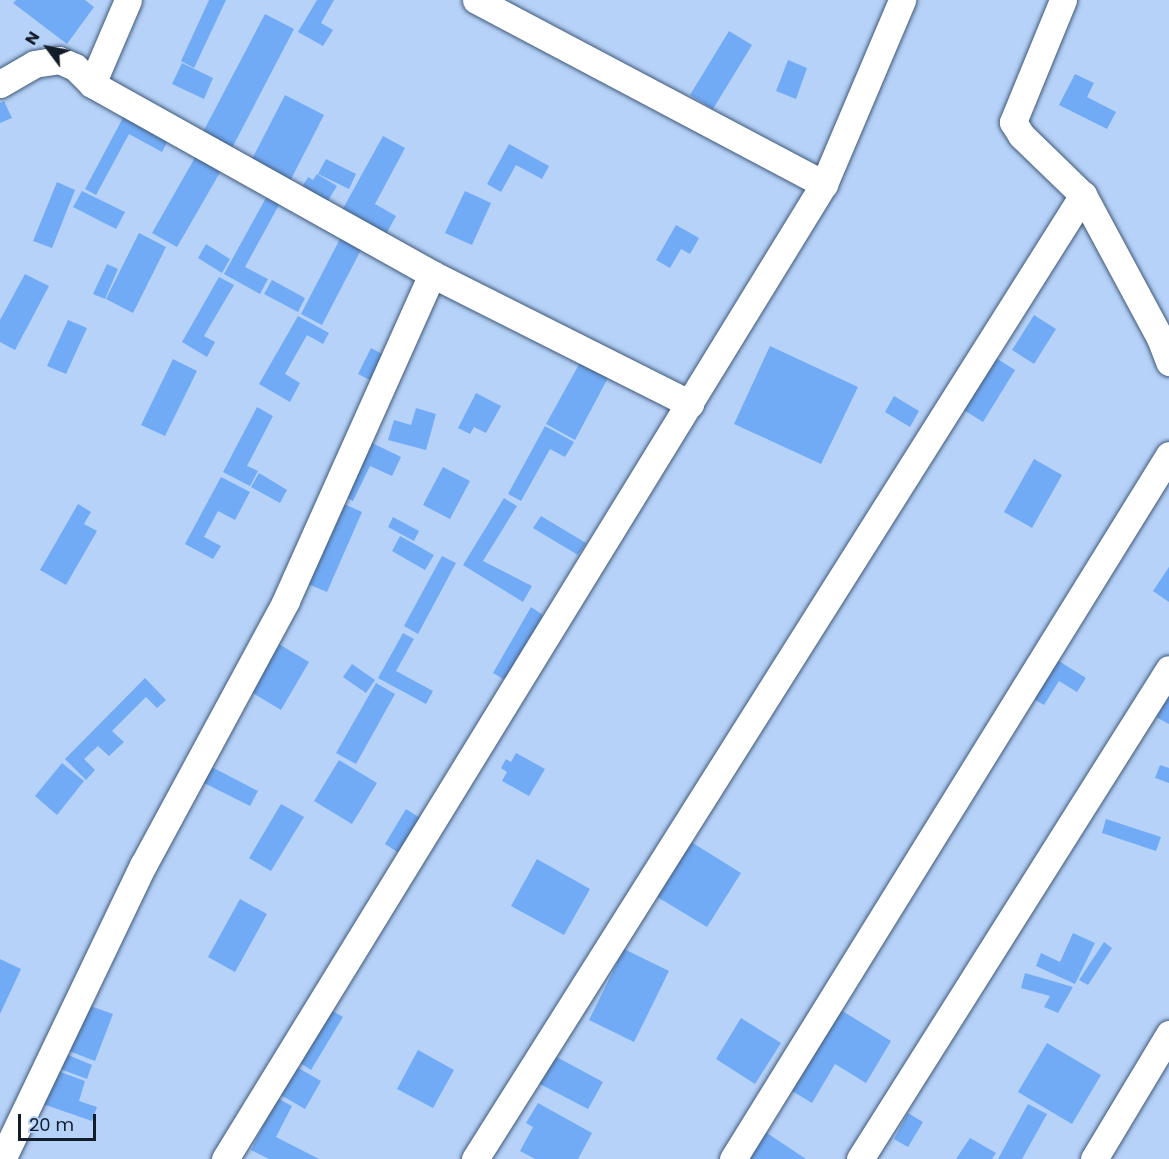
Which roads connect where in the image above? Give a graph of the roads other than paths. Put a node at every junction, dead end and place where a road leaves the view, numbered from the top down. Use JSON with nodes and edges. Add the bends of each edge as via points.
{"nodes":[{"id":1,"x":128,"y":0,"type":"edge"},
{"id":2,"x":476,"y":0,"type":"edge"},
{"id":3,"x":902,"y":0,"type":"edge"},
{"id":4,"x":1063,"y":0,"type":"edge"},
{"id":5,"x":0,"y":84,"type":"edge"},
{"id":6,"x":92,"y":84,"type":"junction"},
{"id":7,"x":824,"y":184,"type":"junction"},
{"id":8,"x":1083,"y":195,"type":"junction"},
{"id":9,"x":432,"y":274,"type":"junction"},
{"id":10,"x":1166,"y":341,"type":"edge"},
{"id":11,"x":690,"y":404,"type":"junction"},
{"id":12,"x":1169,"y":455,"type":"edge"},
{"id":13,"x":1169,"y":669,"type":"edge"},
{"id":14,"x":1169,"y":1034,"type":"edge"},
{"id":15,"x":2,"y":1159,"type":"edge"},
{"id":16,"x":225,"y":1159,"type":"edge"},
{"id":17,"x":475,"y":1159,"type":"edge"},
{"id":18,"x":733,"y":1159,"type":"edge"},
{"id":19,"x":860,"y":1159,"type":"edge"},
{"id":20,"x":1094,"y":1159,"type":"edge"}],
"edges":[{"from":1,"to":6,"type":"street"},
{"from":2,"to":7,"type":"street"},
{"from":3,"to":7,"type":"street"},
{"from":4,"to":8,"type":"street","via":[[1013,122],[1021,135]]},
{"from":5,"to":6,"type":"street","via":[[34,64],[59,60]]},
{"from":6,"to":9,"type":"street"},
{"from":7,"to":11,"type":"street"},
{"from":8,"to":10,"type":"street"},
{"from":8,"to":17,"type":"street"},
{"from":9,"to":11,"type":"street"},
{"from":9,"to":15,"type":"street","via":[[286,601],[142,865]]},
{"from":11,"to":16,"type":"street"},
{"from":12,"to":18,"type":"street"},
{"from":13,"to":19,"type":"street"},
{"from":14,"to":20,"type":"street"}]}
